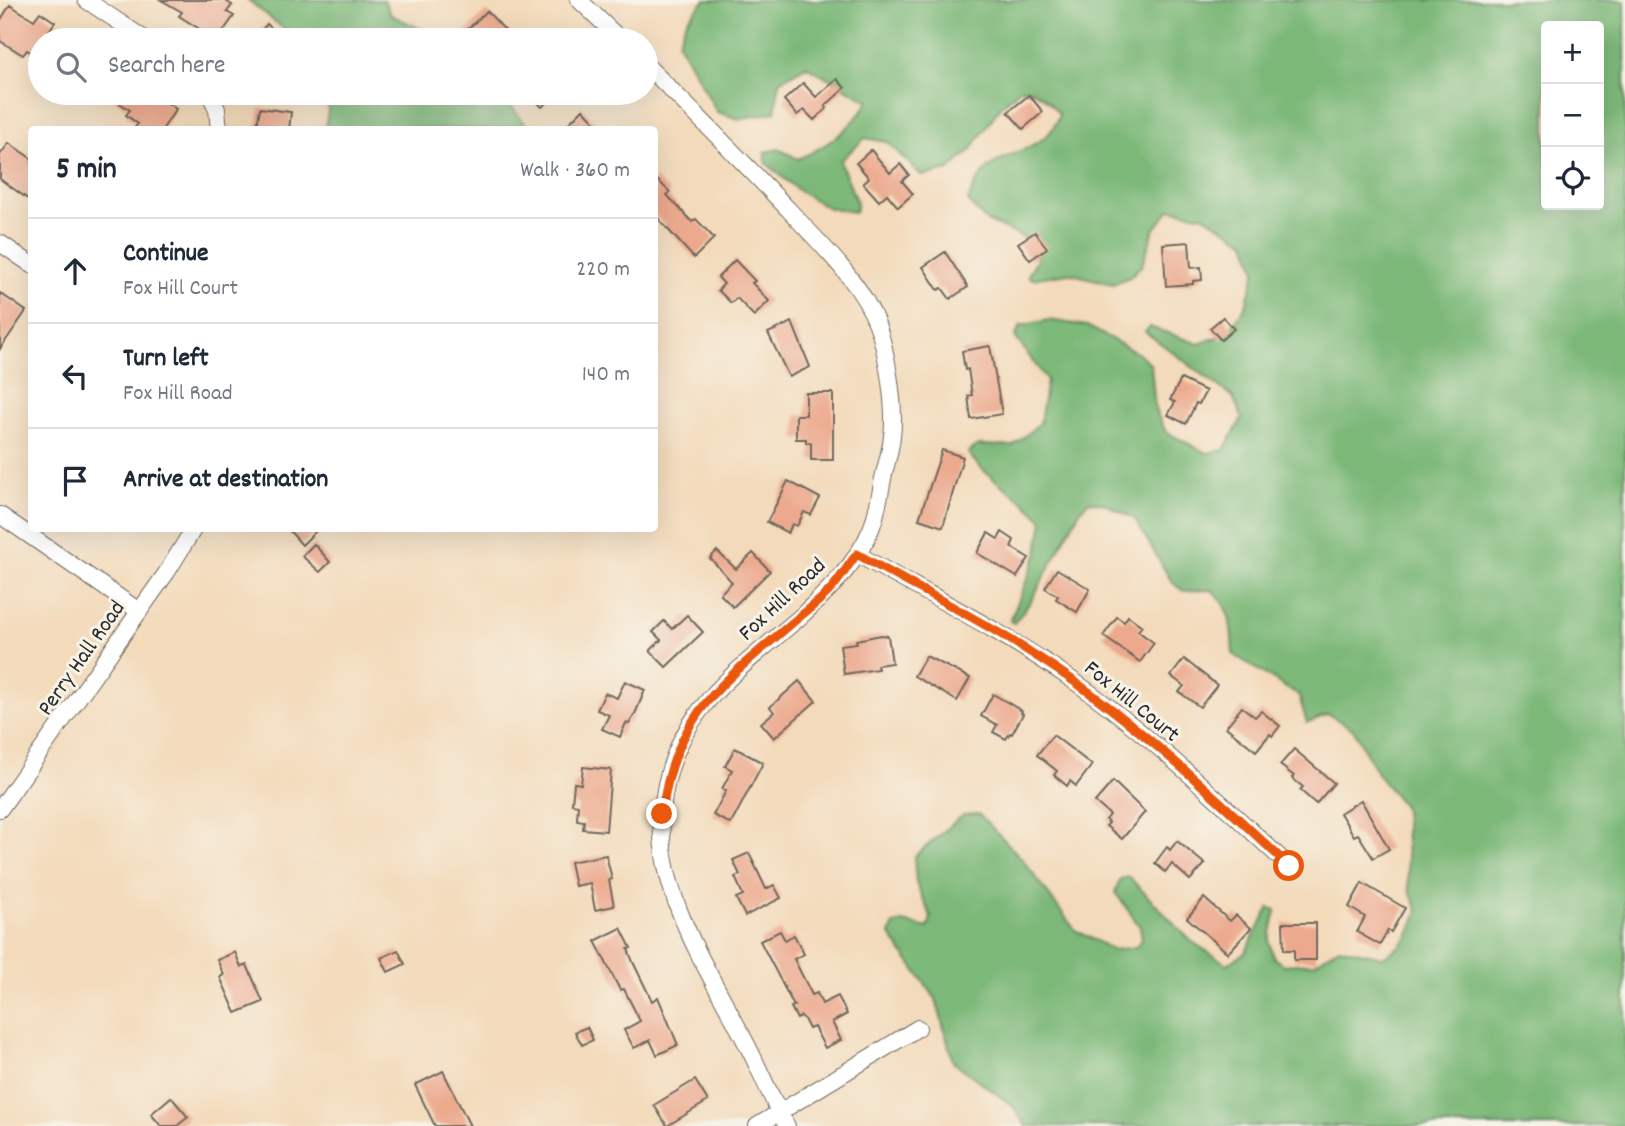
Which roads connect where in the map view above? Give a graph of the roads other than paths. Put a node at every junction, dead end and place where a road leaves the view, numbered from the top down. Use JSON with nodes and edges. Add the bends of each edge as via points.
{"nodes":[{"id":1,"x":86,"y":0,"type":"edge"},
{"id":2,"x":579,"y":0,"type":"edge"},
{"id":3,"x":128,"y":28,"type":"edge"},
{"id":4,"x":608,"y":28,"type":"edge"},
{"id":5,"x":658,"y":77,"type":"edge"},
{"id":6,"x":215,"y":105,"type":"edge"},
{"id":7,"x":219,"y":126,"type":"edge"},
{"id":8,"x":0,"y":243,"type":"edge"},
{"id":9,"x":28,"y":262,"type":"edge"},
{"id":10,"x":0,"y":515,"type":"edge"},
{"id":11,"x":191,"y":532,"type":"edge"},
{"id":12,"x":857,"y":554,"type":"junction"},
{"id":13,"x":139,"y":611,"type":"junction"},
{"id":14,"x":0,"y":809,"type":"edge"},
{"id":15,"x":1289,"y":866,"type":"dead end"},
{"id":16,"x":918,"y":1028,"type":"dead end"},
{"id":17,"x":783,"y":1119,"type":"edge"},
{"id":18,"x":757,"y":1126,"type":"edge"}],
"edges":[{"from":1,"to":3,"type":"street"},
{"from":2,"to":4,"type":"street"},
{"from":5,"to":12,"type":"street","name":"Fox Hill Road","via":[[816,239],[850,279],[877,324],[890,382],[893,434],[871,530]]},
{"from":6,"to":7,"type":"street"},
{"from":8,"to":9,"type":"street"},
{"from":10,"to":13,"type":"street"},
{"from":11,"to":13,"type":"street","name":"Perry Hall Road"},
{"from":12,"to":15,"type":"street","name":"Fox Hill Court","via":[[1068,677],[1167,757]]},
{"from":12,"to":17,"type":"street","name":"Fox Hill Road","via":[[831,589],[730,676],[696,713],[664,794],[663,861],[669,883]]},
{"from":13,"to":14,"type":"street","name":"Perry Hall Road"},
{"from":16,"to":17,"type":"street"},
{"from":17,"to":18,"type":"street"}]}
